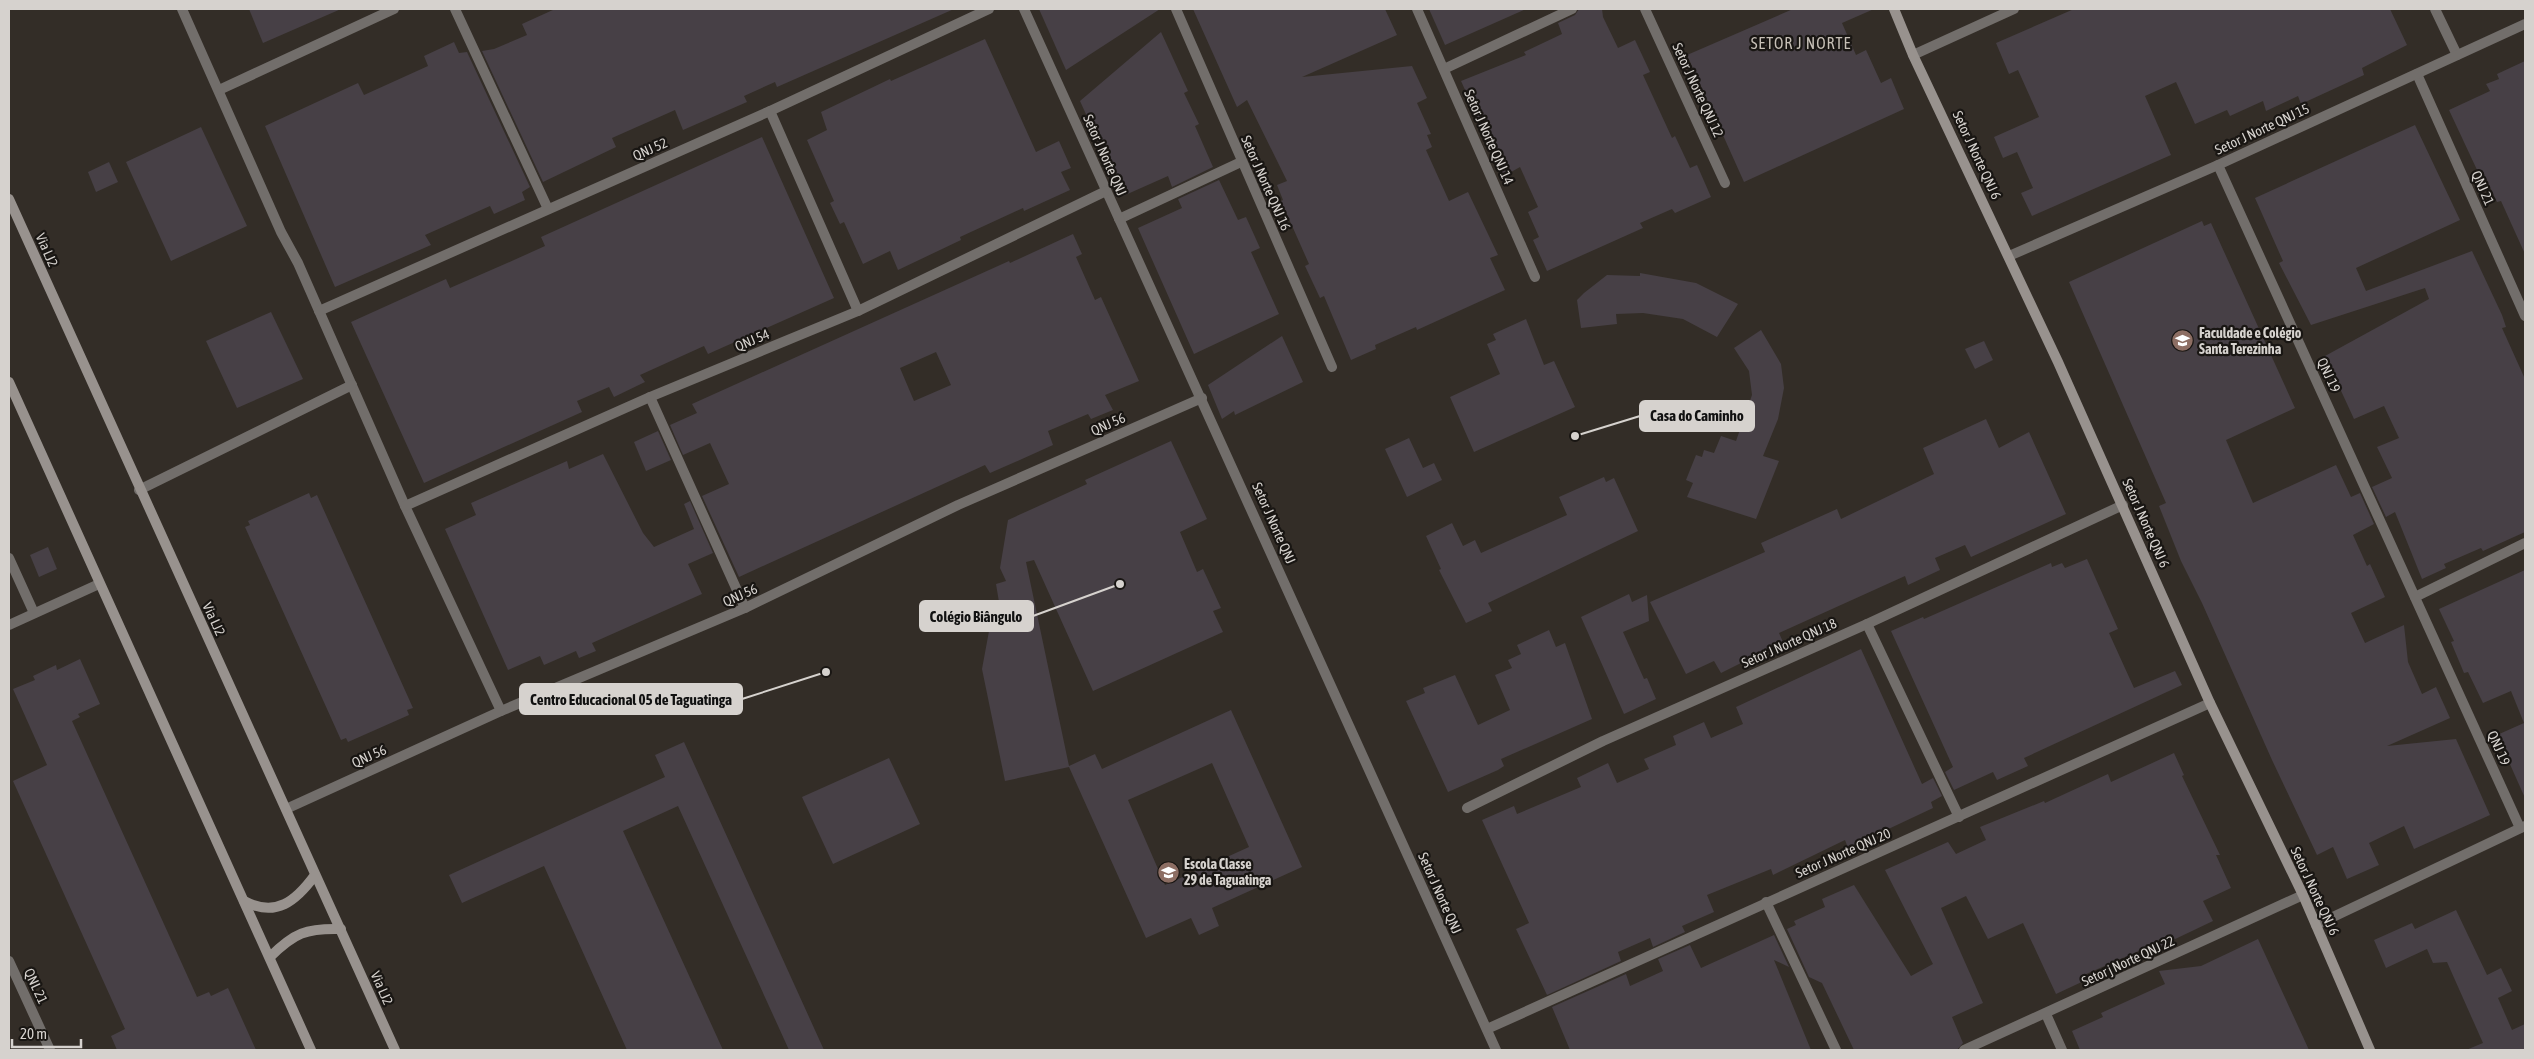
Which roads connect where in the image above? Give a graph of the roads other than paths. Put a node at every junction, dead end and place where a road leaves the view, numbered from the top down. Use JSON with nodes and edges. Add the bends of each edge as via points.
{"nodes":[{"id":1,"x":182,"y":9,"type":"edge"},
{"id":2,"x":394,"y":9,"type":"edge"},
{"id":3,"x":455,"y":9,"type":"edge"},
{"id":4,"x":989,"y":9,"type":"edge"},
{"id":5,"x":1024,"y":9,"type":"edge"},
{"id":6,"x":1176,"y":9,"type":"edge"},
{"id":7,"x":1417,"y":9,"type":"edge"},
{"id":8,"x":1572,"y":9,"type":"edge"},
{"id":9,"x":1645,"y":9,"type":"edge"},
{"id":10,"x":1894,"y":9,"type":"edge"},
{"id":11,"x":2014,"y":9,"type":"edge"},
{"id":12,"x":2435,"y":9,"type":"edge"},
{"id":13,"x":2525,"y":24,"type":"edge"},
{"id":14,"x":1913,"y":55,"type":"junction"},
{"id":15,"x":2457,"y":56,"type":"junction"},
{"id":16,"x":1444,"y":69,"type":"junction"},
{"id":17,"x":2418,"y":74,"type":"junction"},
{"id":18,"x":219,"y":90,"type":"junction"},
{"id":19,"x":770,"y":111,"type":"junction"},
{"id":20,"x":1241,"y":162,"type":"junction"},
{"id":21,"x":2218,"y":165,"type":"junction"},
{"id":22,"x":1725,"y":183,"type":"dead end"},
{"id":23,"x":1106,"y":191,"type":"junction"},
{"id":24,"x":9,"y":199,"type":"edge"},
{"id":25,"x":548,"y":209,"type":"junction"},
{"id":26,"x":1119,"y":219,"type":"junction"},
{"id":27,"x":2009,"y":256,"type":"junction"},
{"id":28,"x":1535,"y":277,"type":"dead end"},
{"id":29,"x":319,"y":311,"type":"junction"},
{"id":30,"x":858,"y":311,"type":"junction"},
{"id":31,"x":2525,"y":314,"type":"edge"},
{"id":32,"x":1332,"y":366,"type":"dead end"},
{"id":33,"x":9,"y":382,"type":"edge"},
{"id":34,"x":352,"y":386,"type":"junction"},
{"id":35,"x":650,"y":397,"type":"junction"},
{"id":36,"x":1202,"y":398,"type":"junction"},
{"id":37,"x":139,"y":490,"type":"junction"},
{"id":38,"x":2123,"y":505,"type":"junction"},
{"id":39,"x":405,"y":506,"type":"junction"},
{"id":40,"x":2525,"y":543,"type":"edge"},
{"id":41,"x":9,"y":558,"type":"edge"},
{"id":42,"x":99,"y":584,"type":"junction"},
{"id":43,"x":2415,"y":597,"type":"junction"},
{"id":44,"x":745,"y":608,"type":"junction"},
{"id":45,"x":34,"y":613,"type":"junction"},
{"id":46,"x":1867,"y":624,"type":"junction"},
{"id":47,"x":9,"y":625,"type":"edge"},
{"id":48,"x":2210,"y":703,"type":"junction"},
{"id":49,"x":501,"y":711,"type":"junction"},
{"id":50,"x":1467,"y":808,"type":"dead end"},
{"id":51,"x":286,"y":809,"type":"junction"},
{"id":52,"x":1959,"y":817,"type":"junction"},
{"id":53,"x":2523,"y":827,"type":"edge"},
{"id":54,"x":315,"y":875,"type":"junction"},
{"id":55,"x":2303,"y":895,"type":"junction"},
{"id":56,"x":244,"y":902,"type":"junction"},
{"id":57,"x":1766,"y":902,"type":"junction"},
{"id":58,"x":2316,"y":925,"type":"junction"},
{"id":59,"x":340,"y":929,"type":"junction"},
{"id":60,"x":270,"y":957,"type":"junction"},
{"id":61,"x":9,"y":961,"type":"edge"},
{"id":62,"x":2046,"y":1014,"type":"junction"},
{"id":63,"x":1487,"y":1029,"type":"junction"},
{"id":64,"x":50,"y":1050,"type":"edge"},
{"id":65,"x":311,"y":1050,"type":"edge"},
{"id":66,"x":395,"y":1050,"type":"edge"},
{"id":67,"x":1496,"y":1050,"type":"edge"},
{"id":68,"x":1836,"y":1050,"type":"edge"},
{"id":69,"x":1964,"y":1050,"type":"edge"},
{"id":70,"x":2062,"y":1050,"type":"edge"},
{"id":71,"x":2370,"y":1050,"type":"edge"}],
"edges":[{"from":1,"to":18,"type":"street"},
{"from":2,"to":18,"type":"street"},
{"from":3,"to":25,"type":"street"},
{"from":4,"to":19,"type":"street","name":"QNJ 52"},
{"from":5,"to":23,"type":"street","name":"Setor J Norte QNJ"},
{"from":6,"to":20,"type":"street","name":"Setor J Norte QNJ 16"},
{"from":7,"to":16,"type":"street","name":"Setor J Norte QNJ 14"},
{"from":8,"to":16,"type":"street"},
{"from":9,"to":22,"type":"street","name":"Setor J Norte QNJ 12"},
{"from":10,"to":14,"type":"main road","name":"Setor J Norte QNJ 6"},
{"from":11,"to":14,"type":"street"},
{"from":12,"to":15,"type":"street"},
{"from":13,"to":15,"type":"street","name":"Setor J Norte QNJ 15"},
{"from":14,"to":27,"type":"main road","name":"Setor J Norte QNJ 6"},
{"from":15,"to":17,"type":"street","name":"Setor J Norte QNJ 15"},
{"from":16,"to":28,"type":"street","name":"Setor J Norte QNJ 14"},
{"from":17,"to":21,"type":"street","name":"Setor J Norte QNJ 15"},
{"from":17,"to":31,"type":"street","name":"QNJ 21"},
{"from":18,"to":29,"type":"street"},
{"from":19,"to":25,"type":"street","name":"QNJ 52"},
{"from":19,"to":30,"type":"street"},
{"from":20,"to":26,"type":"street"},
{"from":20,"to":32,"type":"street","name":"Setor J Norte QNJ 16"},
{"from":21,"to":27,"type":"street","name":"Setor J Norte QNJ 15"},
{"from":21,"to":43,"type":"street","name":"QNJ 19"},
{"from":23,"to":26,"type":"street","name":"Setor J Norte QNJ"},
{"from":23,"to":30,"type":"street","name":"QNJ 54"},
{"from":24,"to":37,"type":"main road","name":"Via LJ2"},
{"from":25,"to":29,"type":"street","name":"QNJ 52"},
{"from":26,"to":36,"type":"street","name":"Setor J Norte QNJ"},
{"from":27,"to":38,"type":"main road","name":"Setor J Norte QNJ 6"},
{"from":29,"to":34,"type":"street"},
{"from":30,"to":35,"type":"street","name":"QNJ 54"},
{"from":33,"to":42,"type":"main road"},
{"from":34,"to":37,"type":"street"},
{"from":34,"to":39,"type":"street"},
{"from":35,"to":39,"type":"street","name":"QNJ 54"},
{"from":35,"to":44,"type":"street"},
{"from":36,"to":44,"type":"street","name":"QNJ 56","via":[[958,505]]},
{"from":36,"to":63,"type":"street","name":"Setor J Norte QNJ"},
{"from":37,"to":51,"type":"main road","name":"Via LJ2"},
{"from":38,"to":46,"type":"street","name":"Setor J Norte QNJ 18"},
{"from":38,"to":48,"type":"main road","name":"Setor J Norte QNJ 6"},
{"from":39,"to":49,"type":"street"},
{"from":40,"to":43,"type":"street"},
{"from":41,"to":45,"type":"street"},
{"from":42,"to":45,"type":"street"},
{"from":42,"to":56,"type":"main road"},
{"from":43,"to":53,"type":"street","name":"QNJ 19"},
{"from":44,"to":49,"type":"street","name":"QNJ 56"},
{"from":45,"to":47,"type":"street"},
{"from":46,"to":50,"type":"street","name":"Setor J Norte QNJ 18","via":[[1602,741]]},
{"from":46,"to":52,"type":"street"},
{"from":48,"to":52,"type":"street","name":"Setor J Norte QNJ 20"},
{"from":48,"to":55,"type":"main road","name":"Setor J Norte QNJ 6"},
{"from":49,"to":51,"type":"street","name":"QNJ 56"},
{"from":51,"to":54,"type":"main road","name":"Via LJ2"},
{"from":52,"to":57,"type":"street","name":"Setor J Norte QNJ 20"},
{"from":53,"to":58,"type":"street","name":"QNJ 19"},
{"from":54,"to":56,"type":"main road","via":[[303,892],[290,902],[274,908],[258,908]]},
{"from":54,"to":59,"type":"main road","name":"Via LJ2"},
{"from":55,"to":58,"type":"main road","name":"Setor J Norte QNJ 6"},
{"from":55,"to":62,"type":"street","name":"Setor j Norte QNJ 22"},
{"from":56,"to":60,"type":"main road"},
{"from":57,"to":63,"type":"street","name":"Setor J Norte QNJ 20"},
{"from":57,"to":68,"type":"street"},
{"from":58,"to":71,"type":"main road","name":"Setor J Norte QNJ 6"},
{"from":59,"to":60,"type":"main road","via":[[314,928],[288,938]]},
{"from":59,"to":66,"type":"main road","name":"Via LJ2"},
{"from":60,"to":65,"type":"main road"},
{"from":61,"to":64,"type":"street","name":"QNL 21"},
{"from":62,"to":69,"type":"street","name":"Setor j Norte QNJ 22"},
{"from":62,"to":70,"type":"street"},
{"from":63,"to":67,"type":"street","name":"Setor J Norte QNJ"}]}
